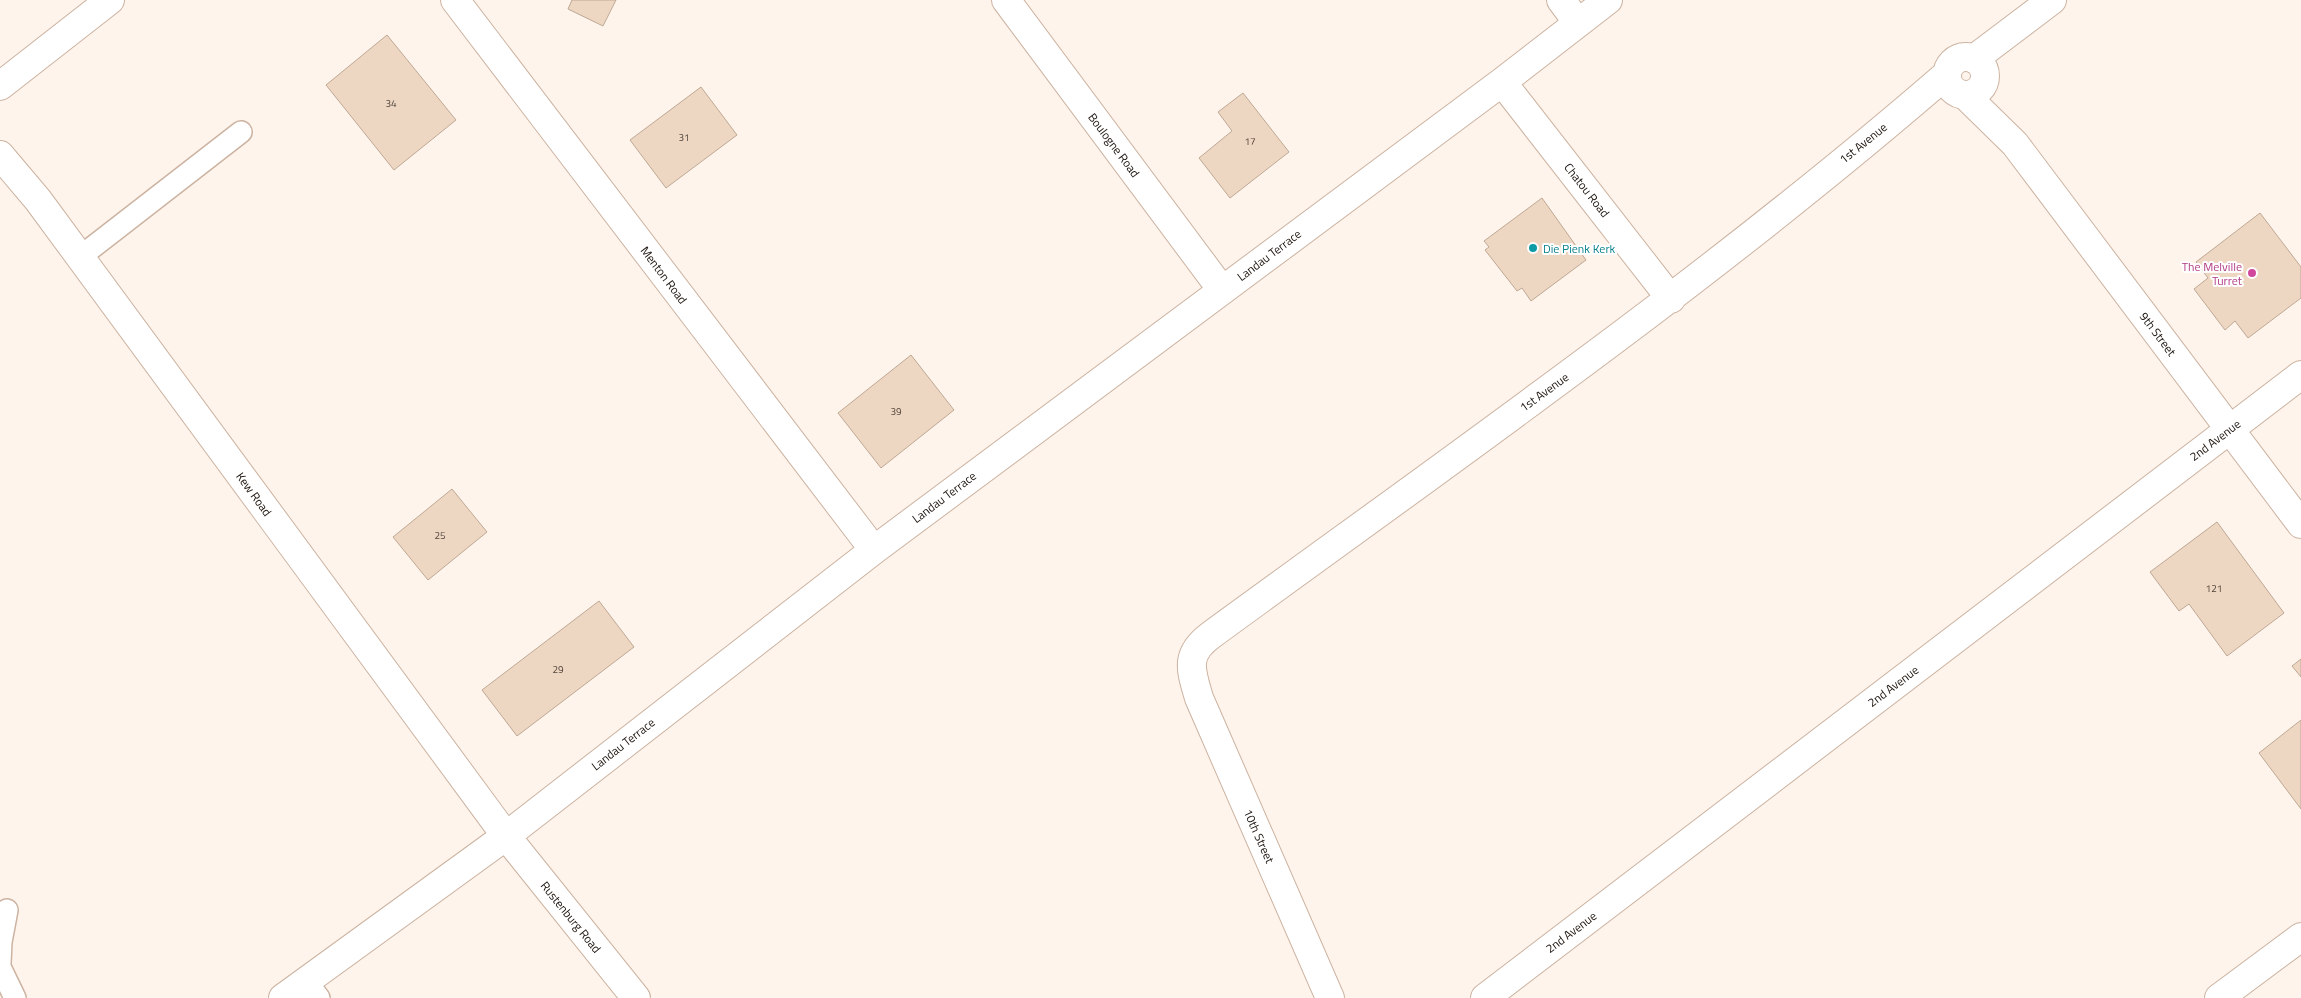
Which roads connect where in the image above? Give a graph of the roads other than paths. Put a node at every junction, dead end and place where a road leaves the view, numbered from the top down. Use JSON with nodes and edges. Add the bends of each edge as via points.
{"nodes":[{"id":1,"x":110,"y":0,"type":"edge"},
{"id":2,"x":1006,"y":0,"type":"edge"},
{"id":3,"x":1561,"y":0,"type":"edge"},
{"id":4,"x":1608,"y":0,"type":"edge"},
{"id":5,"x":2052,"y":0,"type":"edge"},
{"id":6,"x":460,"y":3,"type":"edge"},
{"id":7,"x":1578,"y":23,"type":"junction"},
{"id":8,"x":1968,"y":80,"type":"junction"},
{"id":9,"x":1502,"y":82,"type":"junction"},
{"id":10,"x":0,"y":86,"type":"edge"},
{"id":11,"x":241,"y":132,"type":"dead end"},
{"id":12,"x":0,"y":155,"type":"edge"},
{"id":13,"x":80,"y":257,"type":"junction"},
{"id":14,"x":1222,"y":290,"type":"junction"},
{"id":15,"x":1671,"y":299,"type":"junction"},
{"id":16,"x":2301,"y":375,"type":"edge"},
{"id":17,"x":2230,"y":428,"type":"junction"},
{"id":18,"x":2301,"y":524,"type":"edge"},
{"id":19,"x":874,"y":550,"type":"junction"},
{"id":20,"x":1192,"y":672,"type":"joint"},
{"id":21,"x":506,"y":836,"type":"junction"},
{"id":22,"x":7,"y":910,"type":"dead end"},
{"id":23,"x":2301,"y":937,"type":"edge"},
{"id":24,"x":0,"y":962,"type":"edge"},
{"id":25,"x":0,"y":967,"type":"edge"},
{"id":26,"x":313,"y":990,"type":"edge"},
{"id":27,"x":14,"y":998,"type":"edge"},
{"id":28,"x":283,"y":998,"type":"edge"},
{"id":29,"x":636,"y":998,"type":"edge"},
{"id":30,"x":1330,"y":998,"type":"edge"},
{"id":31,"x":1485,"y":998,"type":"edge"},
{"id":32,"x":2219,"y":998,"type":"edge"}],
"edges":[{"from":1,"to":10,"type":"street"},
{"from":2,"to":14,"type":"street","name":"Boulogne Road"},
{"from":3,"to":7,"type":"street"},
{"from":4,"to":7,"type":"street","name":"Landau Terrace"},
{"from":5,"to":8,"type":"street","name":"1st Avenue","via":[[2022,24]]},
{"from":6,"to":19,"type":"street","name":"Menton Road"},
{"from":7,"to":9,"type":"street","name":"Landau Terrace"},
{"from":8,"to":15,"type":"street","name":"1st Avenue","via":[[1904,111]]},
{"from":8,"to":17,"type":"street","name":"9th Street"},
{"from":9,"to":14,"type":"street","name":"Landau Terrace"},
{"from":9,"to":15,"type":"street","name":"Chatou Road"},
{"from":11,"to":13,"type":"lane"},
{"from":12,"to":13,"type":"street","name":"Kew Road"},
{"from":13,"to":21,"type":"street","name":"Kew Road"},
{"from":14,"to":19,"type":"street","name":"Landau Terrace"},
{"from":15,"to":20,"type":"street","name":"1st Avenue","via":[[1200,643],[1193,656]]},
{"from":16,"to":17,"type":"street","name":"2nd Avenue"},
{"from":17,"to":18,"type":"street","name":"9th Street"},
{"from":17,"to":31,"type":"street","name":"2nd Avenue"},
{"from":19,"to":21,"type":"street","name":"Landau Terrace"},
{"from":20,"to":30,"type":"street","name":"10th Street","via":[[1199,698]]},
{"from":21,"to":26,"type":"street","name":"Landau Terrace"},
{"from":21,"to":29,"type":"street","name":"Rustenburg Road"},
{"from":22,"to":24,"type":"lane"},
{"from":23,"to":32,"type":"street"},
{"from":25,"to":27,"type":"lane"},
{"from":26,"to":28,"type":"street","name":"Landau Terrace"}]}
